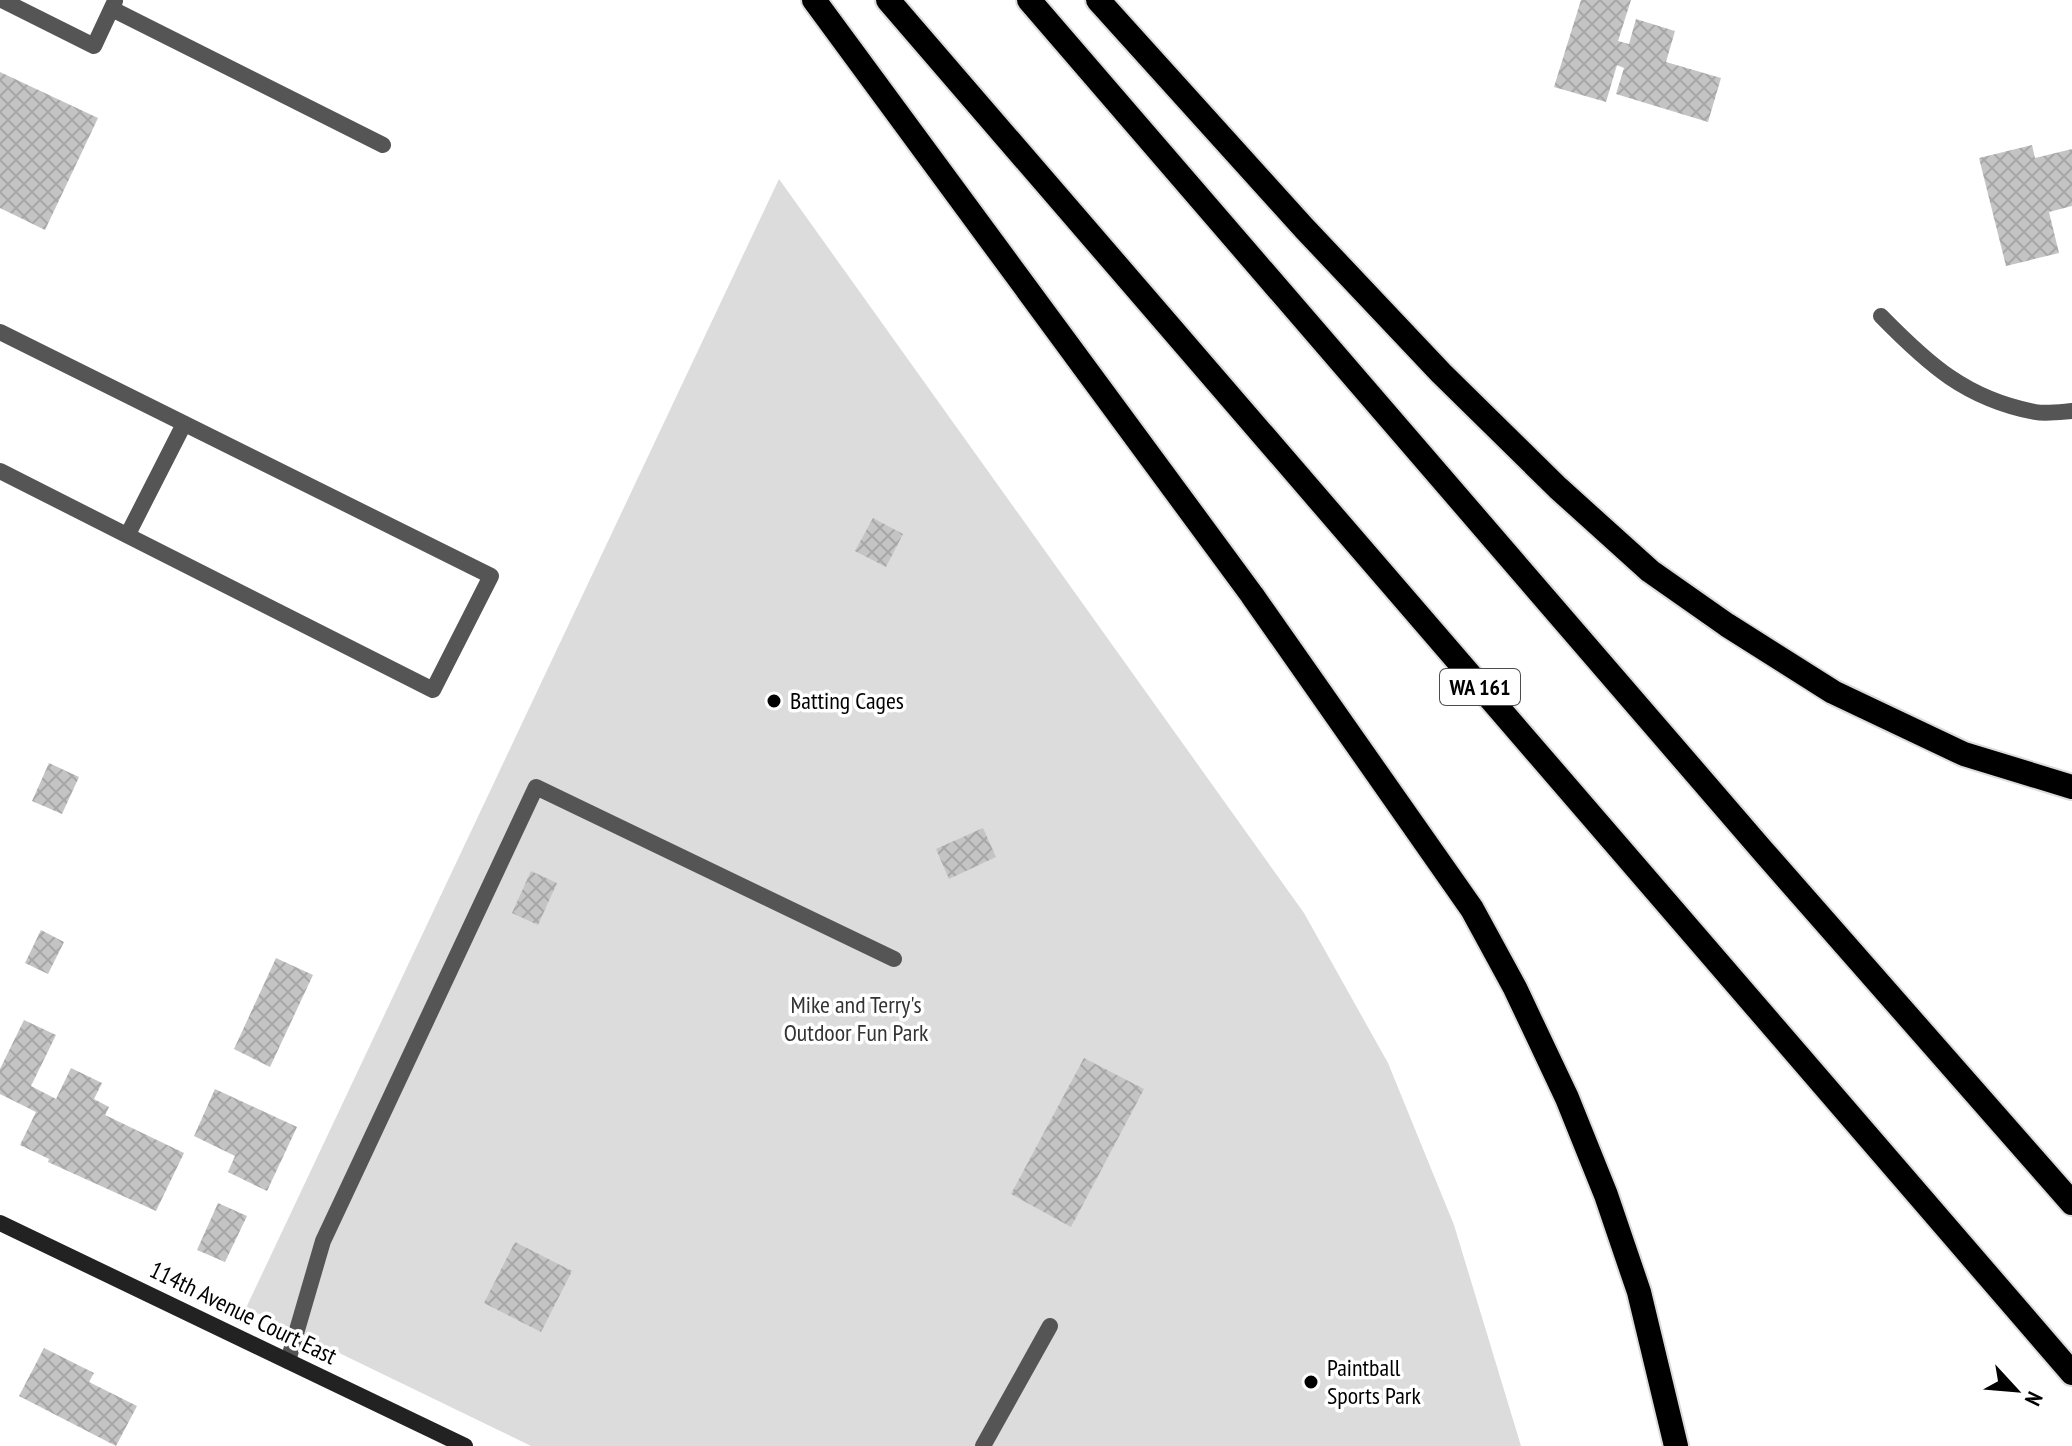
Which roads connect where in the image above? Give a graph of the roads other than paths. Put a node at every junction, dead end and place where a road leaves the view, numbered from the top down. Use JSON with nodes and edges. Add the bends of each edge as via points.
{"nodes":[{"id":1,"x":2,"y":0,"type":"edge"},
{"id":2,"x":814,"y":0,"type":"edge"},
{"id":3,"x":888,"y":0,"type":"edge"},
{"id":4,"x":1029,"y":0,"type":"edge"},
{"id":5,"x":1098,"y":0,"type":"edge"},
{"id":6,"x":114,"y":4,"type":"edge"},
{"id":7,"x":383,"y":145,"type":"dead end"},
{"id":8,"x":1881,"y":316,"type":"dead end"},
{"id":9,"x":0,"y":332,"type":"edge"},
{"id":10,"x":2072,"y":411,"type":"edge"},
{"id":11,"x":184,"y":424,"type":"junction"},
{"id":12,"x":0,"y":471,"type":"edge"},
{"id":13,"x":128,"y":534,"type":"junction"},
{"id":14,"x":2072,"y":787,"type":"edge"},
{"id":15,"x":894,"y":959,"type":"dead end"},
{"id":16,"x":2072,"y":1203,"type":"edge"},
{"id":17,"x":0,"y":1223,"type":"edge"},
{"id":18,"x":1050,"y":1326,"type":"dead end"},
{"id":19,"x":288,"y":1361,"type":"junction"},
{"id":20,"x":2072,"y":1373,"type":"edge"},
{"id":21,"x":465,"y":1446,"type":"edge"},
{"id":22,"x":983,"y":1446,"type":"edge"},
{"id":23,"x":1676,"y":1446,"type":"edge"}],
"edges":[{"from":1,"to":6,"type":"lane","via":[[94,46]]},
{"from":2,"to":23,"type":"highway","via":[[1252,595],[1472,909],[1554,1070],[1606,1195],[1639,1292]]},
{"from":3,"to":20,"type":"highway","number":"WA 161"},
{"from":4,"to":16,"type":"highway"},
{"from":5,"to":14,"type":"highway","via":[[1441,373],[1650,571],[1833,692],[1964,754]]},
{"from":6,"to":7,"type":"lane"},
{"from":8,"to":10,"type":"lane","via":[[1925,361],[1971,392],[2037,413]]},
{"from":9,"to":11,"type":"lane"},
{"from":11,"to":13,"type":"lane"},
{"from":11,"to":13,"type":"lane","via":[[491,576],[433,690]]},
{"from":12,"to":13,"type":"lane"},
{"from":15,"to":19,"type":"lane","via":[[536,787],[323,1241]]},
{"from":17,"to":19,"type":"street","name":"114th Avenue Court East"},
{"from":18,"to":22,"type":"lane"},
{"from":19,"to":21,"type":"street","name":"114th Avenue Court East"}]}
